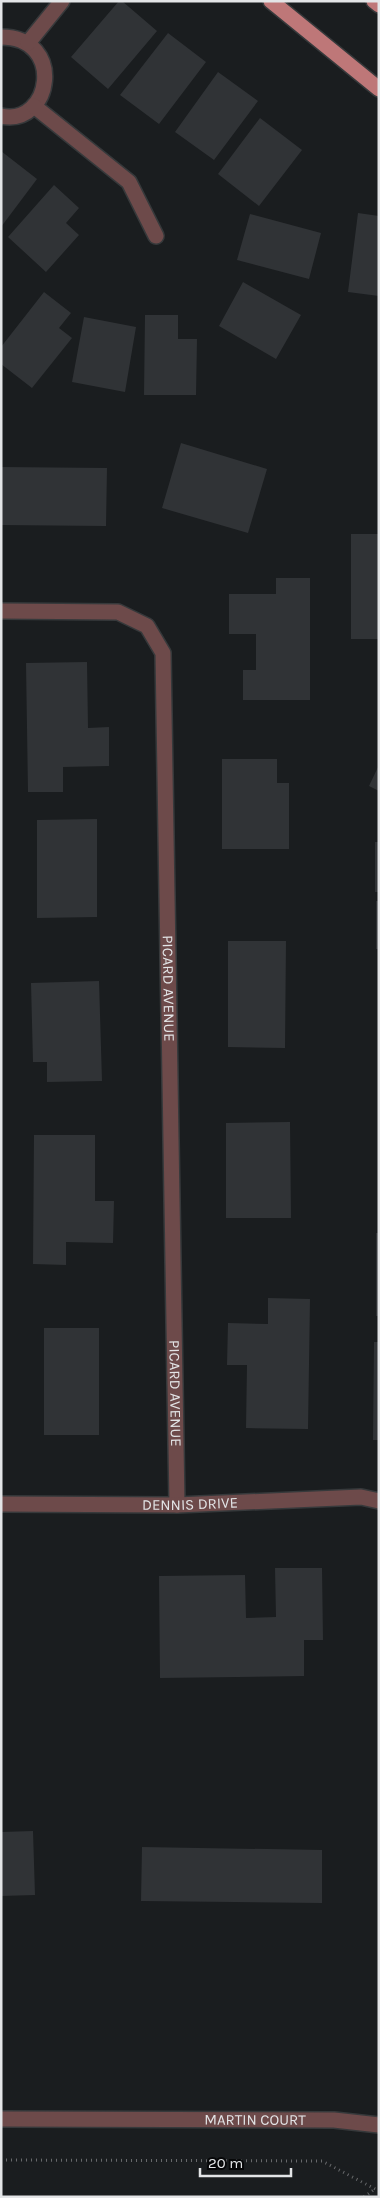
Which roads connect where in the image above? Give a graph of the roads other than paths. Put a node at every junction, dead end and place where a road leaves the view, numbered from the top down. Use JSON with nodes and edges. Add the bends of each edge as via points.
{"nodes":[{"id":1,"x":62,"y":1,"type":"edge"},
{"id":2,"x":271,"y":1,"type":"edge"},
{"id":3,"x":374,"y":1,"type":"edge"},
{"id":4,"x":379,"y":5,"type":"edge"},
{"id":5,"x":1,"y":37,"type":"edge"},
{"id":6,"x":28,"y":43,"type":"junction"},
{"id":7,"x":379,"y":89,"type":"edge"},
{"id":8,"x":34,"y":106,"type":"junction"},
{"id":9,"x":1,"y":116,"type":"edge"},
{"id":10,"x":156,"y":236,"type":"dead end"},
{"id":11,"x":1,"y":611,"type":"edge"},
{"id":12,"x":379,"y":1501,"type":"edge"},
{"id":13,"x":1,"y":1504,"type":"edge"},
{"id":14,"x":177,"y":1505,"type":"junction"},
{"id":15,"x":1,"y":2119,"type":"edge"},
{"id":16,"x":379,"y":2125,"type":"edge"}],
"edges":[{"from":1,"to":6,"type":"street"},
{"from":2,"to":7,"type":"main road"},
{"from":3,"to":4,"type":"main road"},
{"from":5,"to":6,"type":"street","via":[[14,37]]},
{"from":6,"to":8,"type":"street","via":[[40,56],[46,73],[44,90]]},
{"from":8,"to":9,"type":"street","via":[[21,114]]},
{"from":8,"to":10,"type":"street","via":[[129,182]]},
{"from":11,"to":14,"type":"street","name":"PICARD AVENUE","via":[[118,612],[148,626],[163,653]]},
{"from":12,"to":14,"type":"street","name":"DENNIS DRIVE","via":[[361,1497]]},
{"from":13,"to":14,"type":"street","name":"DENNIS DRIVE"},
{"from":15,"to":16,"type":"street","name":"MARTIN COURT","via":[[334,2120]]}]}
